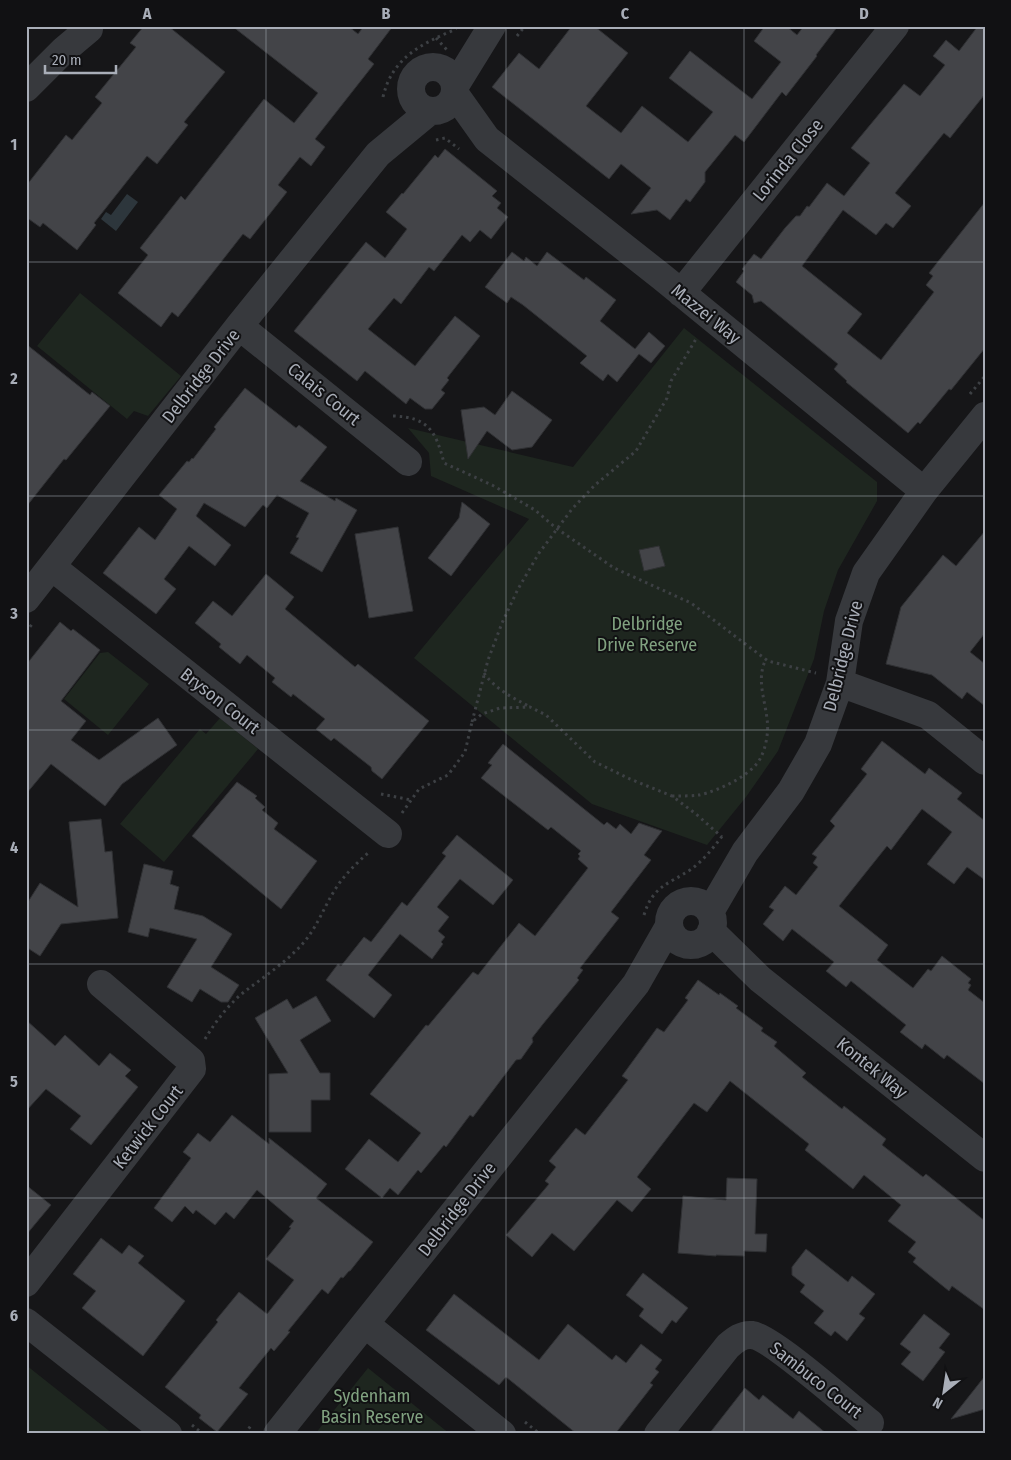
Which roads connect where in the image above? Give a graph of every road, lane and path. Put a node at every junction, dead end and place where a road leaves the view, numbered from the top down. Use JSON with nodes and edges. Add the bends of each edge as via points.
{"nodes":[{"id":1,"x":458,"y":26,"type":"edge"},
{"id":2,"x":488,"y":26,"type":"edge"},
{"id":3,"x":492,"y":26,"type":"edge"},
{"id":4,"x":895,"y":26,"type":"edge"},
{"id":5,"x":89,"y":30,"type":"dead end"},
{"id":6,"x":433,"y":67,"type":"junction"},
{"id":7,"x":410,"y":86,"type":"junction"},
{"id":8,"x":26,"y":88,"type":"edge"},
{"id":9,"x":455,"y":90,"type":"junction"},
{"id":10,"x":383,"y":97,"type":"dead end"},
{"id":11,"x":431,"y":112,"type":"junction"},
{"id":12,"x":487,"y":139,"type":"junction"},
{"id":13,"x":378,"y":154,"type":"junction"},
{"id":14,"x":681,"y":293,"type":"junction"},
{"id":15,"x":239,"y":326,"type":"junction"},
{"id":16,"x":696,"y":339,"type":"dead end"},
{"id":17,"x":985,"y":416,"type":"edge"},
{"id":18,"x":408,"y":462,"type":"dead end"},
{"id":19,"x":444,"y":462,"type":"dead end"},
{"id":20,"x":924,"y":491,"type":"junction"},
{"id":21,"x":556,"y":528,"type":"junction"},
{"id":22,"x":52,"y":567,"type":"junction"},
{"id":23,"x":26,"y":599,"type":"edge"},
{"id":24,"x":766,"y":659,"type":"junction"},
{"id":25,"x":484,"y":673,"type":"junction"},
{"id":26,"x":840,"y":683,"type":"junction"},
{"id":27,"x":530,"y":707,"type":"junction"},
{"id":28,"x":472,"y":722,"type":"junction"},
{"id":29,"x":985,"y":761,"type":"edge"},
{"id":30,"x":672,"y":796,"type":"junction"},
{"id":31,"x":388,"y":834,"type":"junction"},
{"id":32,"x":722,"y":837,"type":"dead end"},
{"id":33,"x":745,"y":852,"type":"junction"},
{"id":34,"x":694,"y":932,"type":"junction"},
{"id":35,"x":101,"y":984,"type":"dead end"},
{"id":36,"x":191,"y":1061,"type":"junction"},
{"id":37,"x":985,"y":1158,"type":"edge"},
{"id":38,"x":26,"y":1284,"type":"edge"},
{"id":39,"x":26,"y":1322,"type":"edge"},
{"id":40,"x":365,"y":1324,"type":"junction"},
{"id":41,"x":870,"y":1423,"type":"dead end"},
{"id":42,"x":168,"y":1434,"type":"edge"},
{"id":43,"x":277,"y":1434,"type":"edge"},
{"id":44,"x":502,"y":1434,"type":"edge"},
{"id":45,"x":658,"y":1434,"type":"edge"}],
"edges":[{"from":1,"to":10,"type":"path","via":[[423,43],[407,56],[392,72]]},
{"from":2,"to":6,"type":"street"},
{"from":3,"to":9,"type":"street"},
{"from":4,"to":14,"type":"street","name":"Lorinda Close"},
{"from":5,"to":8,"type":"street"},
{"from":6,"to":7,"type":"street","via":[[416,74]]},
{"from":6,"to":9,"type":"street","via":[[450,74]]},
{"from":7,"to":11,"type":"street","via":[[417,106]]},
{"from":7,"to":13,"type":"street","name":"Delbridge Drive"},
{"from":9,"to":11,"type":"street","via":[[447,107]]},
{"from":9,"to":12,"type":"street","name":"Mazzei Way"},
{"from":11,"to":12,"type":"street","name":"Mazzei Way"},
{"from":11,"to":13,"type":"street","name":"Delbridge Drive"},
{"from":12,"to":14,"type":"street","name":"Mazzei Way"},
{"from":13,"to":15,"type":"street","name":"Delbridge Drive"},
{"from":14,"to":20,"type":"street","name":"Mazzei Way"},
{"from":15,"to":18,"type":"street","name":"Calais Court"},
{"from":15,"to":22,"type":"street","name":"Delbridge Drive"},
{"from":16,"to":21,"type":"path","via":[[671,381],[667,398],[636,450],[595,486]]},
{"from":17,"to":20,"type":"street","name":"Delbridge Drive"},
{"from":19,"to":21,"type":"path","via":[[535,510]]},
{"from":20,"to":26,"type":"street","name":"Delbridge Drive","via":[[866,574],[849,621]]},
{"from":21,"to":24,"type":"path","via":[[614,568],[690,603]]},
{"from":21,"to":25,"type":"path","via":[[518,588]]},
{"from":22,"to":23,"type":"street","name":"Delbridge Drive"},
{"from":22,"to":31,"type":"street","name":"Bryson Court"},
{"from":24,"to":26,"type":"path"},
{"from":24,"to":30,"type":"path","via":[[761,680],[768,721],[761,759],[728,785],[700,794]]},
{"from":25,"to":27,"type":"path","via":[[492,685]]},
{"from":25,"to":28,"type":"path"},
{"from":26,"to":29,"type":"street","via":[[928,715]]},
{"from":26,"to":33,"type":"street","name":"Delbridge Drive","via":[[814,752],[791,791]]},
{"from":27,"to":28,"type":"path","via":[[500,708],[482,714]]},
{"from":27,"to":30,"type":"path","via":[[546,715],[595,762]]},
{"from":28,"to":31,"type":"path","via":[[465,752],[448,775],[419,789]]},
{"from":30,"to":32,"type":"path"},
{"from":31,"to":36,"type":"path","via":[[350,869],[305,941],[228,1008]]},
{"from":33,"to":34,"type":"street","name":"Delbridge Drive"},
{"from":33,"to":34,"type":"street","name":"Delbridge Drive","via":[[673,909],[668,921]]},
{"from":34,"to":37,"type":"street","name":"Kontek Way","via":[[760,978]]},
{"from":34,"to":40,"type":"street","name":"Delbridge Drive","via":[[636,984]]},
{"from":35,"to":36,"type":"street"},
{"from":36,"to":38,"type":"street","name":"Ketwick Court","via":[[192,1069],[186,1078]]},
{"from":39,"to":42,"type":"street"},
{"from":40,"to":43,"type":"street","name":"Delbridge Drive"},
{"from":40,"to":44,"type":"street"},
{"from":41,"to":45,"type":"street","name":"Sambuco Court","via":[[785,1354],[752,1335],[739,1336],[728,1346]]}]}
